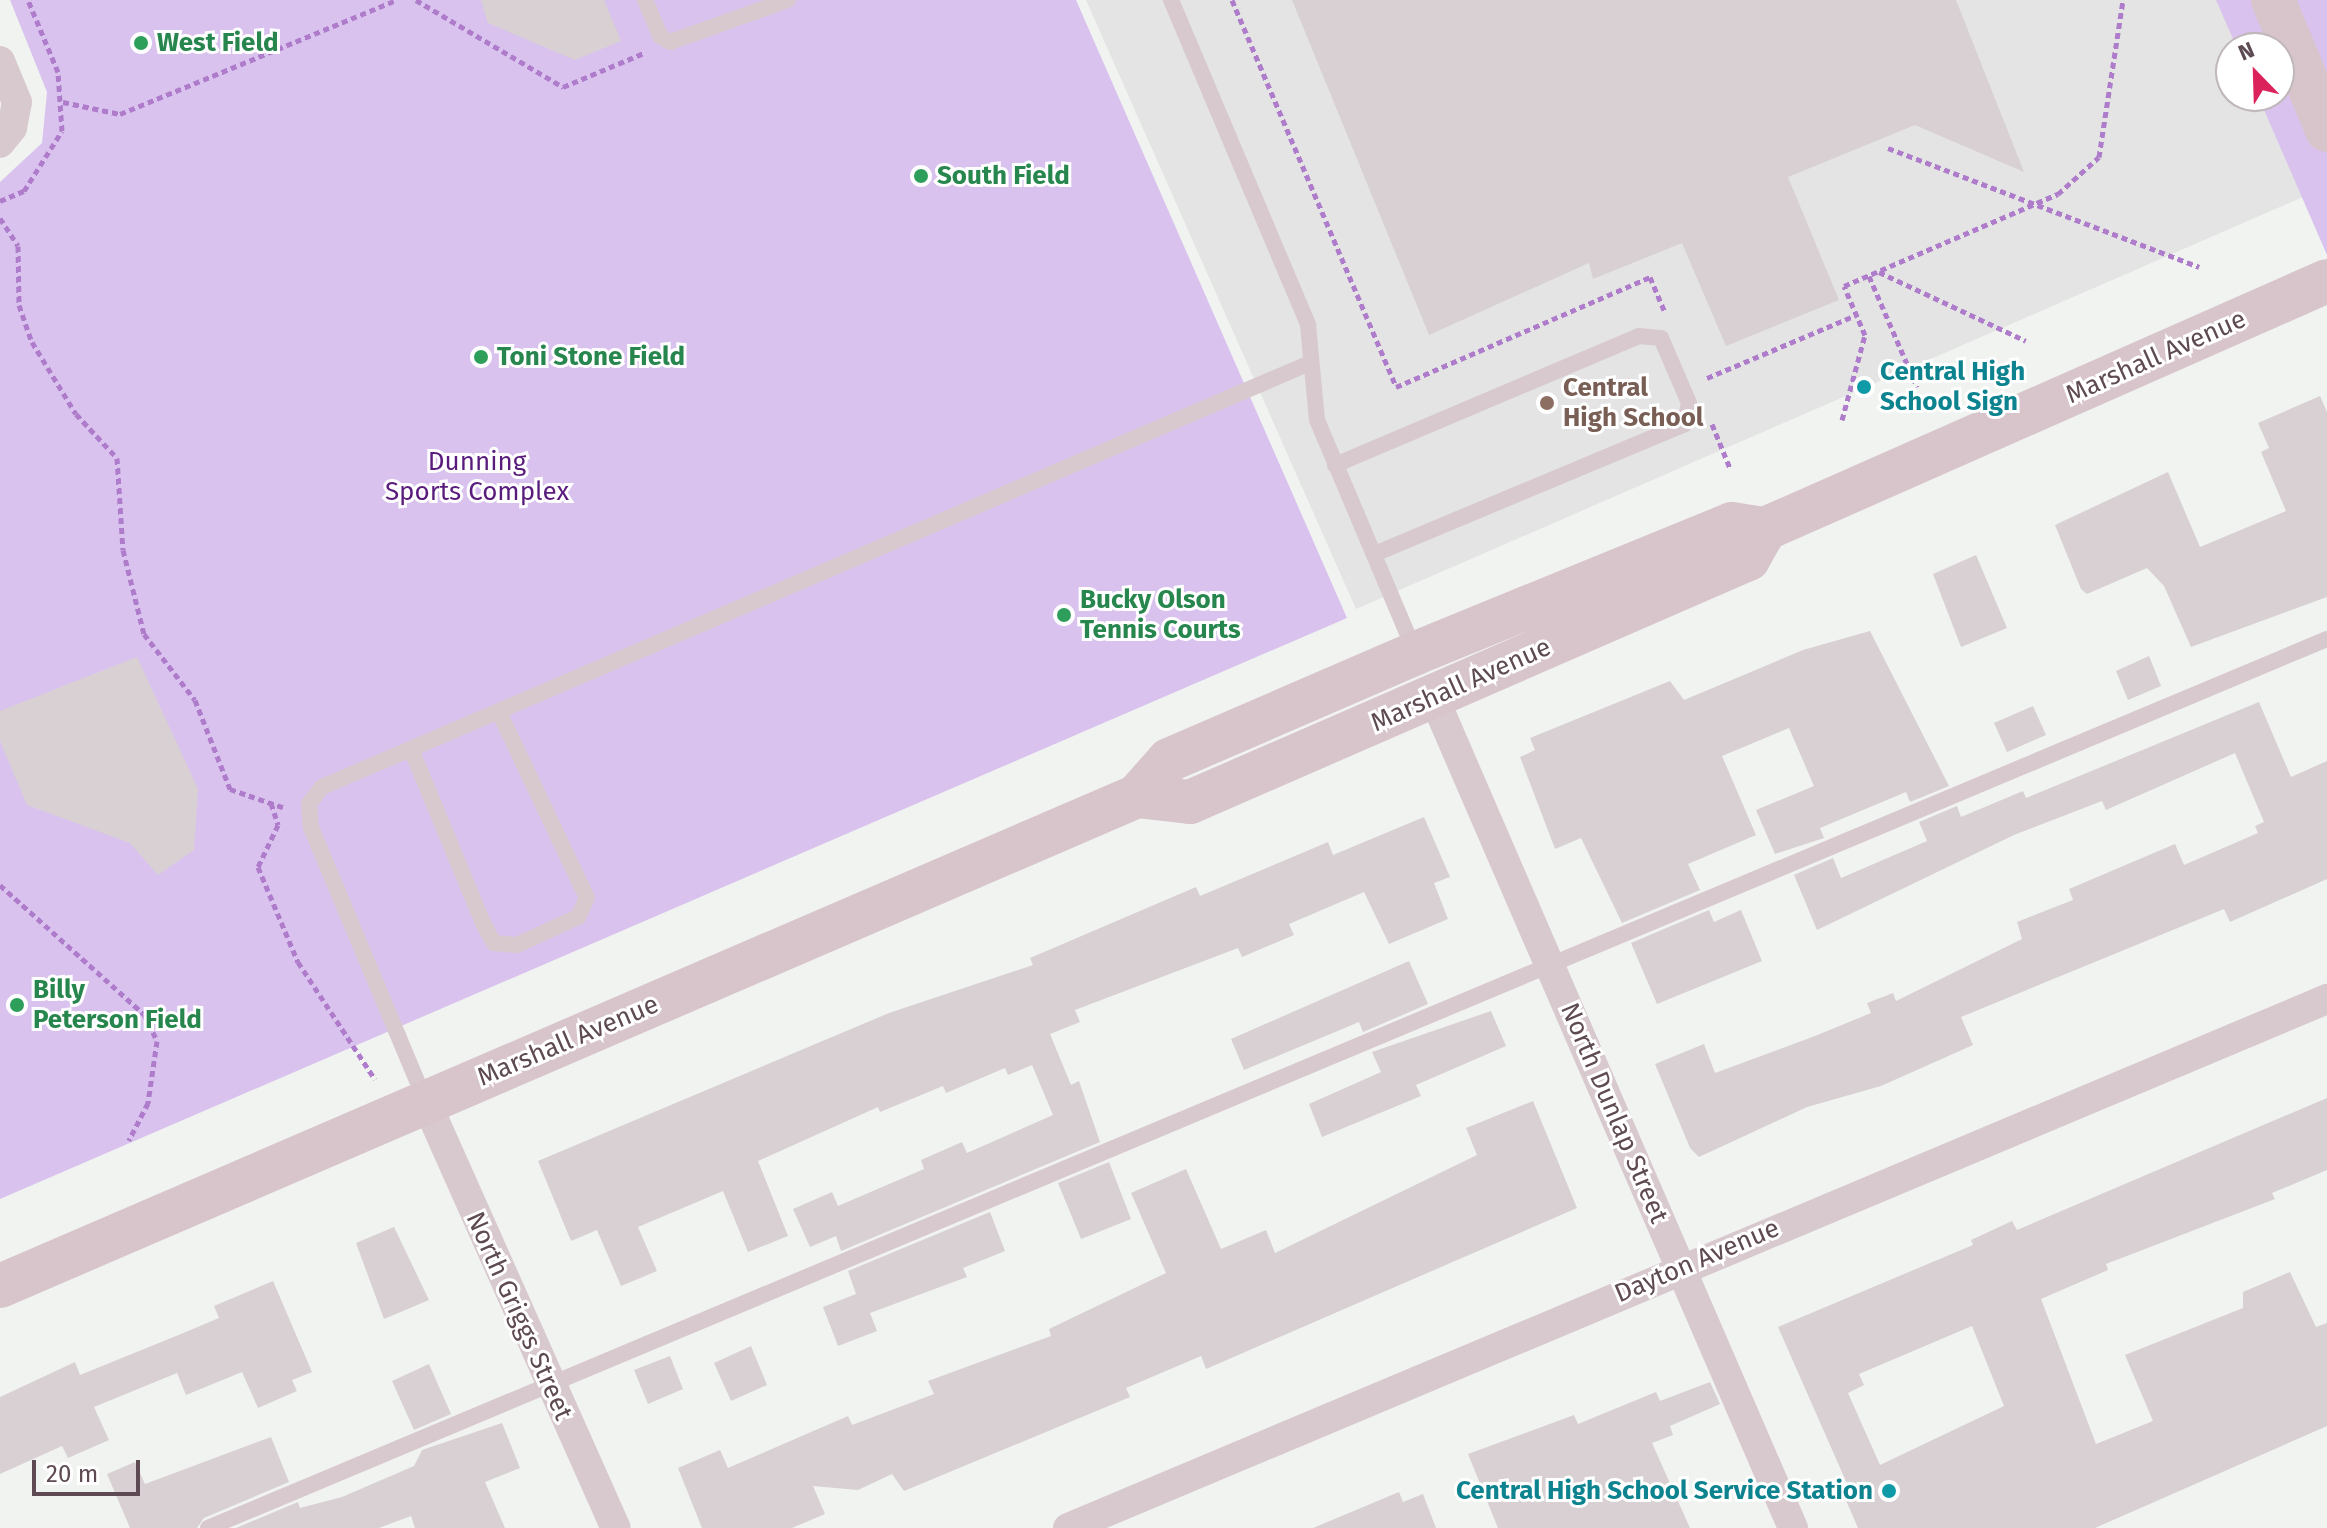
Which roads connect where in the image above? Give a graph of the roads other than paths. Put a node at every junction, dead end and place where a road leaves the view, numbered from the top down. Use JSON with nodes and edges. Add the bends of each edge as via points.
{"nodes":[{"id":1,"x":645,"y":0,"type":"edge"},
{"id":2,"x":788,"y":0,"type":"edge"},
{"id":3,"x":1171,"y":0,"type":"edge"},
{"id":4,"x":2273,"y":0,"type":"edge"},
{"id":5,"x":0,"y":61,"type":"edge"},
{"id":6,"x":2327,"y":130,"type":"edge"},
{"id":7,"x":6,"y":135,"type":"edge"},
{"id":8,"x":2327,"y":281,"type":"edge"},
{"id":9,"x":1310,"y":363,"type":"junction"},
{"id":10,"x":1335,"y":465,"type":"junction"},
{"id":11,"x":1765,"y":529,"type":"junction"},
{"id":12,"x":1374,"y":554,"type":"junction"},
{"id":13,"x":2327,"y":639,"type":"edge"},
{"id":14,"x":1416,"y":653,"type":"junction"},
{"id":15,"x":1434,"y":698,"type":"junction"},
{"id":16,"x":499,"y":712,"type":"junction"},
{"id":17,"x":411,"y":749,"type":"junction"},
{"id":18,"x":1137,"y":796,"type":"junction"},
{"id":19,"x":1550,"y":964,"type":"junction"},
{"id":20,"x":2327,"y":999,"type":"edge"},
{"id":21,"x":426,"y":1102,"type":"junction"},
{"id":22,"x":1681,"y":1268,"type":"junction"},
{"id":23,"x":0,"y":1286,"type":"edge"},
{"id":24,"x":549,"y":1385,"type":"junction"},
{"id":25,"x":208,"y":1528,"type":"edge"},
{"id":26,"x":616,"y":1528,"type":"edge"},
{"id":27,"x":1068,"y":1528,"type":"edge"},
{"id":28,"x":1793,"y":1528,"type":"edge"}],
"edges":[{"from":1,"to":2,"type":"lane","via":[[660,36],[670,42]]},
{"from":3,"to":9,"type":"lane","via":[[1308,325]]},
{"from":4,"to":6,"type":"street"},
{"from":5,"to":7,"type":"street","via":[[17,102]]},
{"from":8,"to":11,"type":"street","name":"Marshall Avenue"},
{"from":9,"to":10,"type":"lane","via":[[1317,420]]},
{"from":9,"to":16,"type":"lane"},
{"from":10,"to":12,"type":"lane"},
{"from":10,"to":12,"type":"lane","via":[[1639,336],[1661,338],[1689,403],[1685,424]]},
{"from":11,"to":14,"type":"street","name":"Marshall Avenue","via":[[1732,524]]},
{"from":11,"to":15,"type":"street","name":"Marshall Avenue","via":[[1748,559]]},
{"from":12,"to":14,"type":"lane"},
{"from":13,"to":19,"type":"lane"},
{"from":14,"to":18,"type":"street","name":"Marshall Avenue","via":[[1169,760]]},
{"from":15,"to":18,"type":"street","name":"Marshall Avenue","via":[[1190,802]]},
{"from":15,"to":19,"type":"street","name":"North Dunlap Street"},
{"from":16,"to":17,"type":"lane"},
{"from":16,"to":17,"type":"lane","via":[[587,898],[578,917],[517,945],[494,943],[484,925]]},
{"from":17,"to":21,"type":"lane","via":[[322,787],[309,804],[311,828]]},
{"from":18,"to":21,"type":"street","name":"Marshall Avenue"},
{"from":19,"to":22,"type":"street","name":"North Dunlap Street"},
{"from":19,"to":24,"type":"lane"},
{"from":20,"to":22,"type":"street","name":"Dayton Avenue"},
{"from":21,"to":23,"type":"street","name":"Marshall Avenue"},
{"from":21,"to":24,"type":"street","name":"North Griggs Street"},
{"from":22,"to":27,"type":"street","name":"Dayton Avenue"},
{"from":22,"to":28,"type":"street","name":"North Dunlap Street"},
{"from":24,"to":25,"type":"lane"},
{"from":24,"to":26,"type":"street","name":"North Griggs Street"}]}
